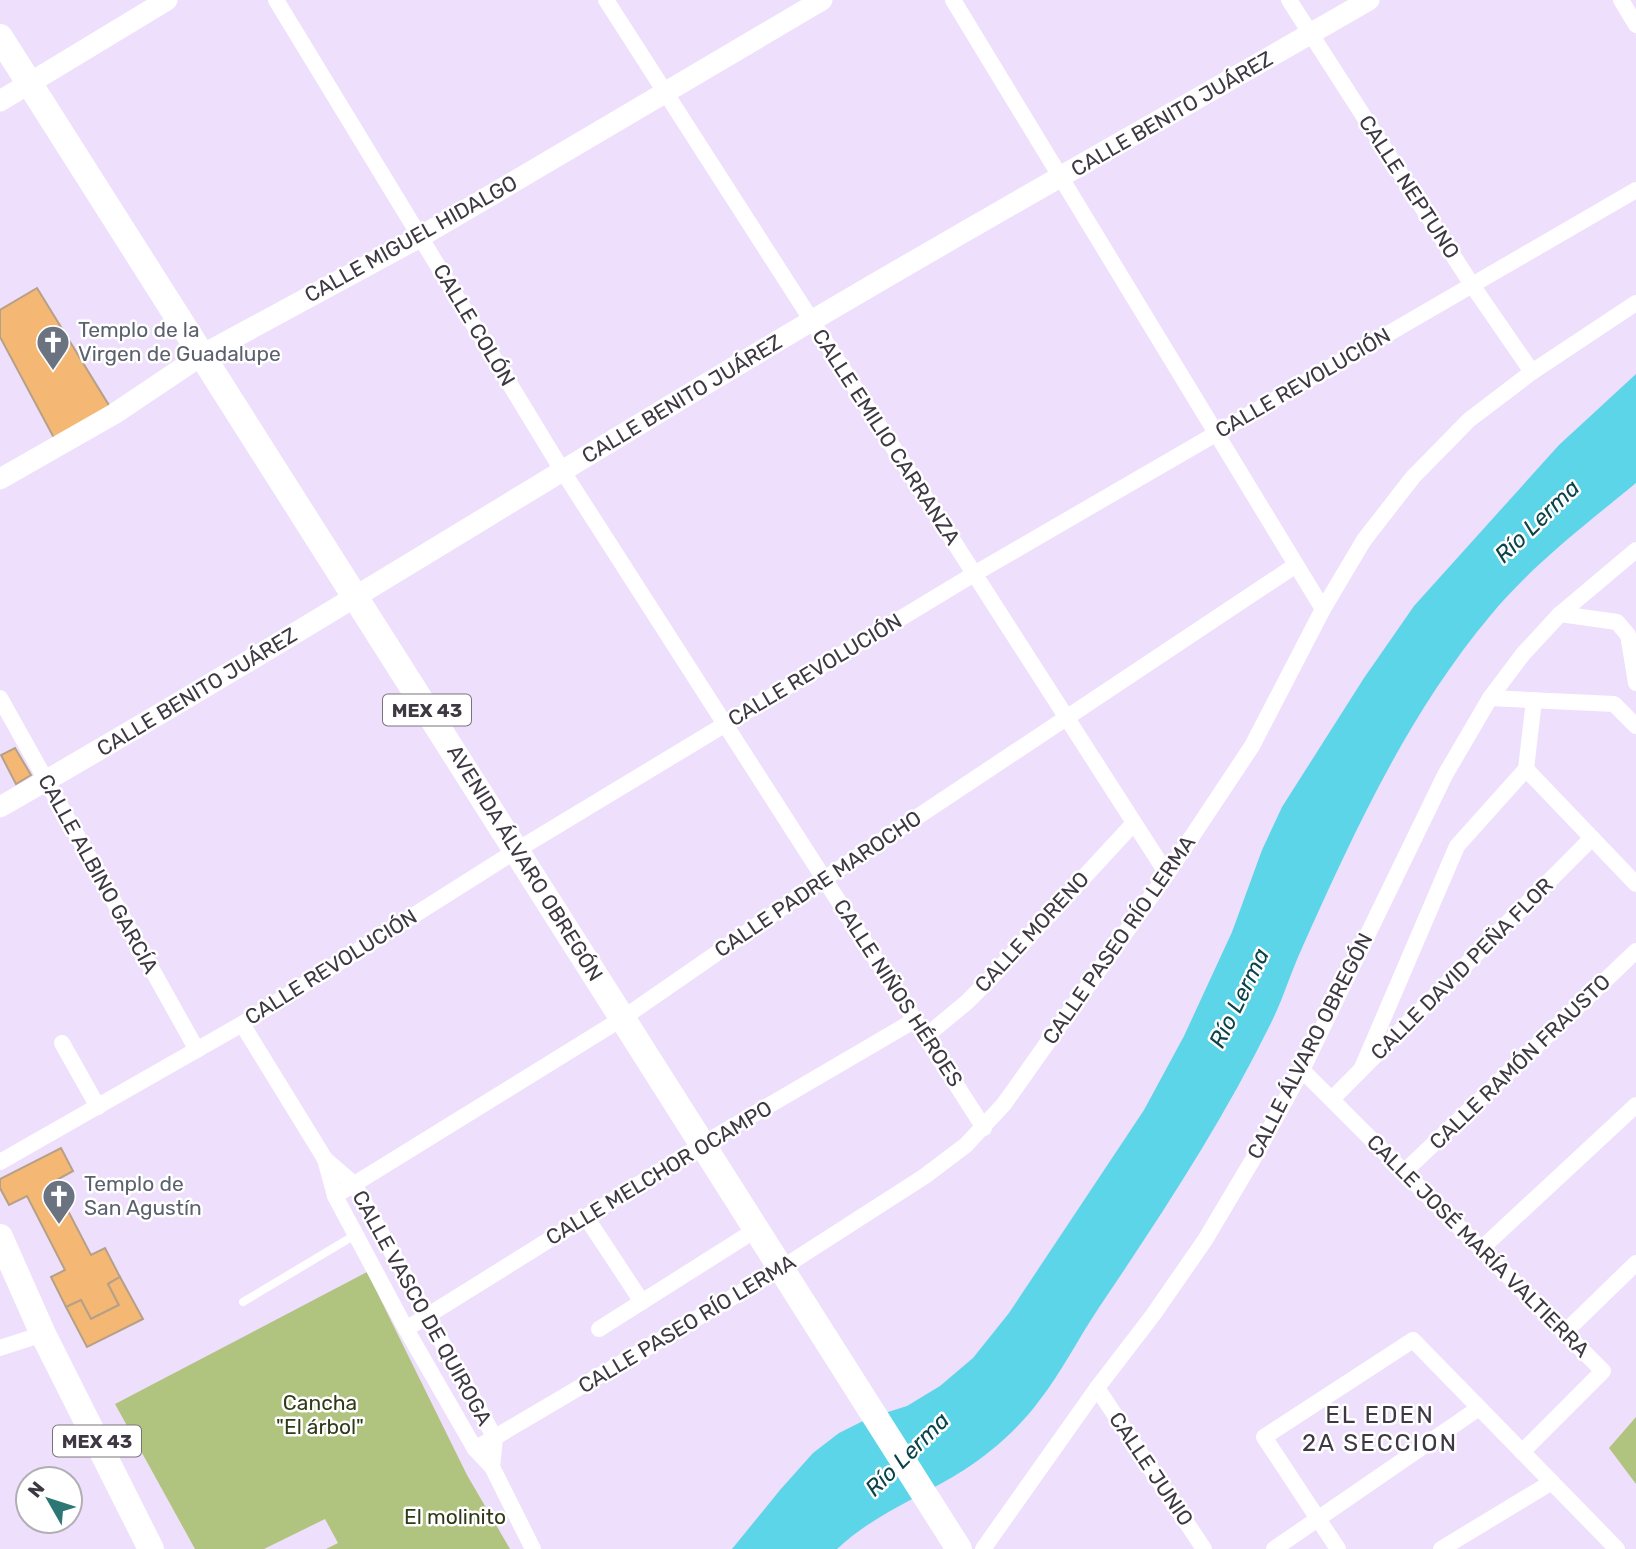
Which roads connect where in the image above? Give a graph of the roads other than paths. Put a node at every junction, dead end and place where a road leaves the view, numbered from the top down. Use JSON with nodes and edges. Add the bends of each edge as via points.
{"nodes":[{"id":1,"x":276,"y":0,"type":"edge"},
{"id":2,"x":606,"y":0,"type":"edge"},
{"id":3,"x":822,"y":0,"type":"edge"},
{"id":4,"x":953,"y":0,"type":"edge"},
{"id":5,"x":1289,"y":0,"type":"edge"},
{"id":6,"x":1369,"y":0,"type":"edge"},
{"id":7,"x":1621,"y":0,"type":"edge"},
{"id":8,"x":157,"y":2,"type":"edge"},
{"id":9,"x":1636,"y":25,"type":"edge"},
{"id":10,"x":1310,"y":34,"type":"junction"},
{"id":11,"x":0,"y":37,"type":"edge"},
{"id":12,"x":30,"y":84,"type":"junction"},
{"id":13,"x":665,"y":93,"type":"junction"},
{"id":14,"x":0,"y":102,"type":"edge"},
{"id":15,"x":1061,"y":177,"type":"junction"},
{"id":16,"x":1636,"y":190,"type":"edge"},
{"id":17,"x":420,"y":237,"type":"junction"},
{"id":18,"x":1472,"y":285,"type":"junction"},
{"id":19,"x":1636,"y":303,"type":"edge"},
{"id":20,"x":812,"y":321,"type":"junction"},
{"id":21,"x":202,"y":355,"type":"junction"},
{"id":22,"x":1532,"y":372,"type":"junction"},
{"id":23,"x":1216,"y":433,"type":"junction"},
{"id":24,"x":562,"y":470,"type":"junction"},
{"id":25,"x":0,"y":479,"type":"edge"},
{"id":26,"x":1636,"y":550,"type":"edge"},
{"id":27,"x":1296,"y":565,"type":"junction"},
{"id":28,"x":974,"y":574,"type":"junction"},
{"id":29,"x":356,"y":598,"type":"junction"},
{"id":30,"x":1323,"y":608,"type":"junction"},
{"id":31,"x":1560,"y":614,"type":"junction"},
{"id":32,"x":1635,"y":682,"type":"edge"},
{"id":33,"x":0,"y":698,"type":"edge"},
{"id":34,"x":1490,"y":698,"type":"junction"},
{"id":35,"x":1534,"y":700,"type":"junction"},
{"id":36,"x":1614,"y":704,"type":"junction"},
{"id":37,"x":1065,"y":717,"type":"junction"},
{"id":38,"x":724,"y":725,"type":"junction"},
{"id":39,"x":1636,"y":726,"type":"edge"},
{"id":40,"x":1525,"y":769,"type":"junction"},
{"id":41,"x":46,"y":781,"type":"junction"},
{"id":42,"x":0,"y":807,"type":"edge"},
{"id":43,"x":1134,"y":823,"type":"junction"},
{"id":44,"x":1592,"y":838,"type":"junction"},
{"id":45,"x":517,"y":850,"type":"junction"},
{"id":46,"x":1167,"y":874,"type":"junction"},
{"id":47,"x":824,"y":879,"type":"junction"},
{"id":48,"x":1636,"y":884,"type":"edge"},
{"id":49,"x":1636,"y":951,"type":"edge"},
{"id":50,"x":623,"y":1018,"type":"junction"},
{"id":51,"x":915,"y":1020,"type":"junction"},
{"id":52,"x":242,"y":1024,"type":"junction"},
{"id":53,"x":926,"y":1037,"type":"junction"},
{"id":54,"x":62,"y":1043,"type":"dead end"},
{"id":55,"x":197,"y":1050,"type":"junction"},
{"id":56,"x":1362,"y":1068,"type":"junction"},
{"id":57,"x":1302,"y":1070,"type":"junction"},
{"id":58,"x":1332,"y":1099,"type":"junction"},
{"id":59,"x":1636,"y":1105,"type":"edge"},
{"id":60,"x":98,"y":1107,"type":"junction"},
{"id":61,"x":984,"y":1128,"type":"junction"},
{"id":62,"x":703,"y":1144,"type":"junction"},
{"id":63,"x":325,"y":1159,"type":"junction"},
{"id":64,"x":0,"y":1162,"type":"edge"},
{"id":65,"x":1405,"y":1172,"type":"junction"},
{"id":66,"x":354,"y":1184,"type":"junction"},
{"id":67,"x":335,"y":1196,"type":"junction"},
{"id":68,"x":586,"y":1217,"type":"junction"},
{"id":69,"x":758,"y":1228,"type":"junction"},
{"id":70,"x":355,"y":1235,"type":"junction"},
{"id":71,"x":0,"y":1237,"type":"edge"},
{"id":72,"x":1480,"y":1249,"type":"junction"},
{"id":73,"x":1636,"y":1263,"type":"edge"},
{"id":74,"x":782,"y":1268,"type":"junction"},
{"id":75,"x":243,"y":1302,"type":"dead end"},
{"id":76,"x":642,"y":1302,"type":"junction"},
{"id":77,"x":427,"y":1316,"type":"junction"},
{"id":78,"x":406,"y":1329,"type":"junction"},
{"id":79,"x":599,"y":1329,"type":"dead end"},
{"id":80,"x":1564,"y":1333,"type":"junction"},
{"id":81,"x":43,"y":1334,"type":"junction"},
{"id":82,"x":0,"y":1348,"type":"edge"},
{"id":83,"x":1097,"y":1388,"type":"junction"},
{"id":84,"x":1479,"y":1408,"type":"junction"},
{"id":85,"x":495,"y":1438,"type":"junction"},
{"id":86,"x":475,"y":1449,"type":"junction"},
{"id":87,"x":1522,"y":1452,"type":"junction"},
{"id":88,"x":492,"y":1467,"type":"junction"},
{"id":89,"x":1552,"y":1482,"type":"junction"},
{"id":90,"x":1318,"y":1519,"type":"junction"},
{"id":91,"x":151,"y":1549,"type":"edge"},
{"id":92,"x":533,"y":1549,"type":"edge"},
{"id":93,"x":959,"y":1549,"type":"edge"},
{"id":94,"x":983,"y":1549,"type":"edge"},
{"id":95,"x":1204,"y":1549,"type":"edge"},
{"id":96,"x":1274,"y":1549,"type":"edge"},
{"id":97,"x":1338,"y":1549,"type":"edge"},
{"id":98,"x":1441,"y":1549,"type":"edge"},
{"id":99,"x":1617,"y":1549,"type":"edge"}],
"edges":[{"from":1,"to":17,"type":"street","name":"CALLE COLÓN"},
{"from":2,"to":13,"type":"street","name":"CALLE EMILIO CARRANZA"},
{"from":3,"to":13,"type":"street","name":"CALLE MIGUEL HIDALGO"},
{"from":4,"to":15,"type":"street"},
{"from":5,"to":10,"type":"street","name":"CALLE NEPTUNO"},
{"from":6,"to":10,"type":"street","name":"CALLE BENITO JUÁREZ"},
{"from":7,"to":9,"type":"street"},
{"from":8,"to":12,"type":"street"},
{"from":10,"to":15,"type":"street","name":"CALLE BENITO JUÁREZ"},
{"from":10,"to":18,"type":"street","name":"CALLE NEPTUNO"},
{"from":11,"to":12,"type":"main road","name":"AVENIDA ÁLVARO OBREGÓN","number":"MEX 43"},
{"from":12,"to":14,"type":"street"},
{"from":12,"to":21,"type":"main road","name":"AVENIDA ÁLVARO OBREGÓN","number":"MEX 43"},
{"from":13,"to":17,"type":"street","name":"CALLE MIGUEL HIDALGO"},
{"from":13,"to":20,"type":"street","name":"CALLE EMILIO CARRANZA"},
{"from":15,"to":20,"type":"street","name":"CALLE BENITO JUÁREZ"},
{"from":15,"to":23,"type":"street"},
{"from":16,"to":18,"type":"street","name":"CALLE REVOLUCIÓN"},
{"from":17,"to":21,"type":"street","name":"CALLE MIGUEL HIDALGO"},
{"from":17,"to":24,"type":"street","name":"CALLE COLÓN"},
{"from":18,"to":22,"type":"street","name":"CALLE NEPTUNO"},
{"from":18,"to":23,"type":"street","name":"CALLE REVOLUCIÓN"},
{"from":19,"to":22,"type":"street","name":"CALLE PASEO RÍO LERMA"},
{"from":20,"to":24,"type":"street","name":"CALLE BENITO JUÁREZ"},
{"from":20,"to":28,"type":"street","name":"CALLE EMILIO CARRANZA"},
{"from":21,"to":25,"type":"street","name":"CALLE MIGUEL HIDALGO","via":[[114,414]]},
{"from":21,"to":29,"type":"main road","name":"AVENIDA ÁLVARO OBREGÓN","number":"MEX 43"},
{"from":22,"to":30,"type":"street","name":"CALLE PASEO RÍO LERMA","via":[[1469,420],[1413,477],[1364,540]]},
{"from":23,"to":27,"type":"street"},
{"from":23,"to":28,"type":"street","name":"CALLE REVOLUCIÓN"},
{"from":24,"to":29,"type":"street","name":"CALLE BENITO JUÁREZ"},
{"from":24,"to":38,"type":"street","name":"CALLE NIÑOS HÉROES"},
{"from":26,"to":31,"type":"street","name":"CALLE ÁLVARO OBREGÓN"},
{"from":27,"to":30,"type":"street"},
{"from":27,"to":37,"type":"street","name":"CALLE PADRE MAROCHO"},
{"from":28,"to":37,"type":"street","name":"CALLE EMILIO CARRANZA"},
{"from":28,"to":38,"type":"street","name":"CALLE REVOLUCIÓN"},
{"from":29,"to":41,"type":"street","name":"CALLE BENITO JUÁREZ"},
{"from":29,"to":45,"type":"main road","name":"AVENIDA ÁLVARO OBREGÓN","number":"MEX 43"},
{"from":30,"to":46,"type":"street","name":"CALLE PASEO RÍO LERMA","via":[[1252,746]]},
{"from":31,"to":32,"type":"street","via":[[1617,622],[1628,635]]},
{"from":31,"to":34,"type":"street","name":"CALLE ÁLVARO OBREGÓN"},
{"from":32,"to":36,"type":"street"},
{"from":33,"to":41,"type":"street","name":"CALLE ALBINO GARCÍA"},
{"from":34,"to":35,"type":"street"},
{"from":34,"to":57,"type":"street","name":"CALLE ÁLVARO OBREGÓN","via":[[1446,775]]},
{"from":35,"to":36,"type":"street"},
{"from":35,"to":40,"type":"street"},
{"from":36,"to":39,"type":"street"},
{"from":37,"to":43,"type":"street","name":"CALLE EMILIO CARRANZA"},
{"from":37,"to":47,"type":"street","name":"CALLE PADRE MAROCHO"},
{"from":38,"to":45,"type":"street","name":"CALLE REVOLUCIÓN"},
{"from":38,"to":47,"type":"street","name":"CALLE NIÑOS HÉROES"},
{"from":40,"to":44,"type":"street"},
{"from":40,"to":56,"type":"street","via":[[1457,846]]},
{"from":41,"to":42,"type":"street","name":"CALLE BENITO JUÁREZ"},
{"from":41,"to":55,"type":"street","name":"CALLE ALBINO GARCÍA"},
{"from":43,"to":46,"type":"street","name":"CALLE EMILIO CARRANZA"},
{"from":43,"to":53,"type":"street","name":"CALLE MORENO","via":[[988,982]]},
{"from":44,"to":48,"type":"street"},
{"from":44,"to":56,"type":"street","name":"CALLE DAVID PEÑA FLOR"},
{"from":45,"to":50,"type":"main road","name":"AVENIDA ÁLVARO OBREGÓN","number":"MEX 43"},
{"from":45,"to":52,"type":"street","name":"CALLE REVOLUCIÓN"},
{"from":46,"to":61,"type":"street","name":"CALLE PASEO RÍO LERMA"},
{"from":47,"to":50,"type":"street","name":"CALLE PADRE MAROCHO"},
{"from":47,"to":51,"type":"street","name":"CALLE NIÑOS HÉROES"},
{"from":49,"to":65,"type":"street","name":"CALLE RAMÓN FRAUSTO"},
{"from":50,"to":62,"type":"main road","name":"AVENIDA ÁLVARO OBREGÓN","number":"MEX 43"},
{"from":50,"to":66,"type":"street","name":"CALLE PADRE MAROCHO"},
{"from":51,"to":53,"type":"street","name":"CALLE NIÑOS HÉROES"},
{"from":51,"to":62,"type":"street","name":"CALLE MELCHOR OCAMPO"},
{"from":52,"to":55,"type":"street","name":"CALLE REVOLUCIÓN"},
{"from":52,"to":63,"type":"street","name":"CALLE VASCO DE QUIROGA"},
{"from":53,"to":61,"type":"street","name":"CALLE NIÑOS HÉROES"},
{"from":54,"to":60,"type":"street"},
{"from":55,"to":60,"type":"street","name":"CALLE REVOLUCIÓN"},
{"from":56,"to":58,"type":"street","name":"CALLE DAVID PEÑA FLOR"},
{"from":57,"to":58,"type":"street","name":"CALLE JOSÉ MARÍA VALTIERRA"},
{"from":57,"to":83,"type":"street","name":"CALLE ÁLVARO OBREGÓN","via":[[1205,1240]]},
{"from":58,"to":65,"type":"street","name":"CALLE JOSÉ MARÍA VALTIERRA"},
{"from":59,"to":72,"type":"street"},
{"from":60,"to":64,"type":"street","name":"CALLE REVOLUCIÓN"},
{"from":61,"to":74,"type":"street","name":"CALLE PASEO RÍO LERMA","via":[[946,1162]]},
{"from":62,"to":68,"type":"street","name":"CALLE MELCHOR OCAMPO"},
{"from":62,"to":69,"type":"main road","name":"AVENIDA ÁLVARO OBREGÓN","number":"MEX 43"},
{"from":63,"to":66,"type":"street","name":"CALLE VASCO DE QUIROGA"},
{"from":63,"to":67,"type":"street","name":"CALLE VASCO DE QUIROGA"},
{"from":65,"to":72,"type":"street","name":"CALLE JOSÉ MARÍA VALTIERRA"},
{"from":66,"to":67,"type":"street","name":"CALLE PADRE MAROCHO"},
{"from":66,"to":77,"type":"street","name":"CALLE VASCO DE QUIROGA"},
{"from":67,"to":70,"type":"street","name":"CALLE VASCO DE QUIROGA"},
{"from":68,"to":76,"type":"street"},
{"from":68,"to":77,"type":"street","name":"CALLE MELCHOR OCAMPO"},
{"from":69,"to":74,"type":"main road","name":"AVENIDA ÁLVARO OBREGÓN","number":"MEX 43"},
{"from":69,"to":76,"type":"street"},
{"from":70,"to":75,"type":"lane"},
{"from":70,"to":78,"type":"street","name":"CALLE VASCO DE QUIROGA"},
{"from":71,"to":81,"type":"main road","number":"MEX 43"},
{"from":72,"to":80,"type":"street","name":"CALLE JOSÉ MARÍA VALTIERRA"},
{"from":73,"to":80,"type":"street"},
{"from":74,"to":85,"type":"street","name":"CALLE PASEO RÍO LERMA"},
{"from":74,"to":93,"type":"main road","name":"AVENIDA ÁLVARO OBREGÓN","number":"MEX 43"},
{"from":76,"to":79,"type":"street"},
{"from":77,"to":78,"type":"street","name":"CALLE MELCHOR OCAMPO"},
{"from":77,"to":85,"type":"street","name":"CALLE VASCO DE QUIROGA"},
{"from":78,"to":86,"type":"street","name":"CALLE VASCO DE QUIROGA"},
{"from":80,"to":87,"type":"street","name":"CALLE JOSÉ MARÍA VALTIERRA","via":[[1603,1371]]},
{"from":81,"to":82,"type":"street"},
{"from":81,"to":91,"type":"main road","number":"MEX 43"},
{"from":83,"to":94,"type":"street","name":"CALLE ÁLVARO OBREGÓN"},
{"from":83,"to":95,"type":"street","name":"CALLE JUNIO"},
{"from":84,"to":87,"type":"street"},
{"from":84,"to":90,"type":"street"},
{"from":84,"to":90,"type":"street","via":[[1413,1339],[1264,1437]]},
{"from":85,"to":86,"type":"street","name":"CALLE PASEO RÍO LERMA"},
{"from":85,"to":88,"type":"street","name":"CALLE VASCO DE QUIROGA"},
{"from":86,"to":88,"type":"street","name":"CALLE VASCO DE QUIROGA"},
{"from":87,"to":89,"type":"street"},
{"from":88,"to":92,"type":"street","name":"CALLE VASCO DE QUIROGA"},
{"from":89,"to":98,"type":"street"},
{"from":89,"to":99,"type":"street"},
{"from":90,"to":96,"type":"street"},
{"from":90,"to":97,"type":"street"}]}
